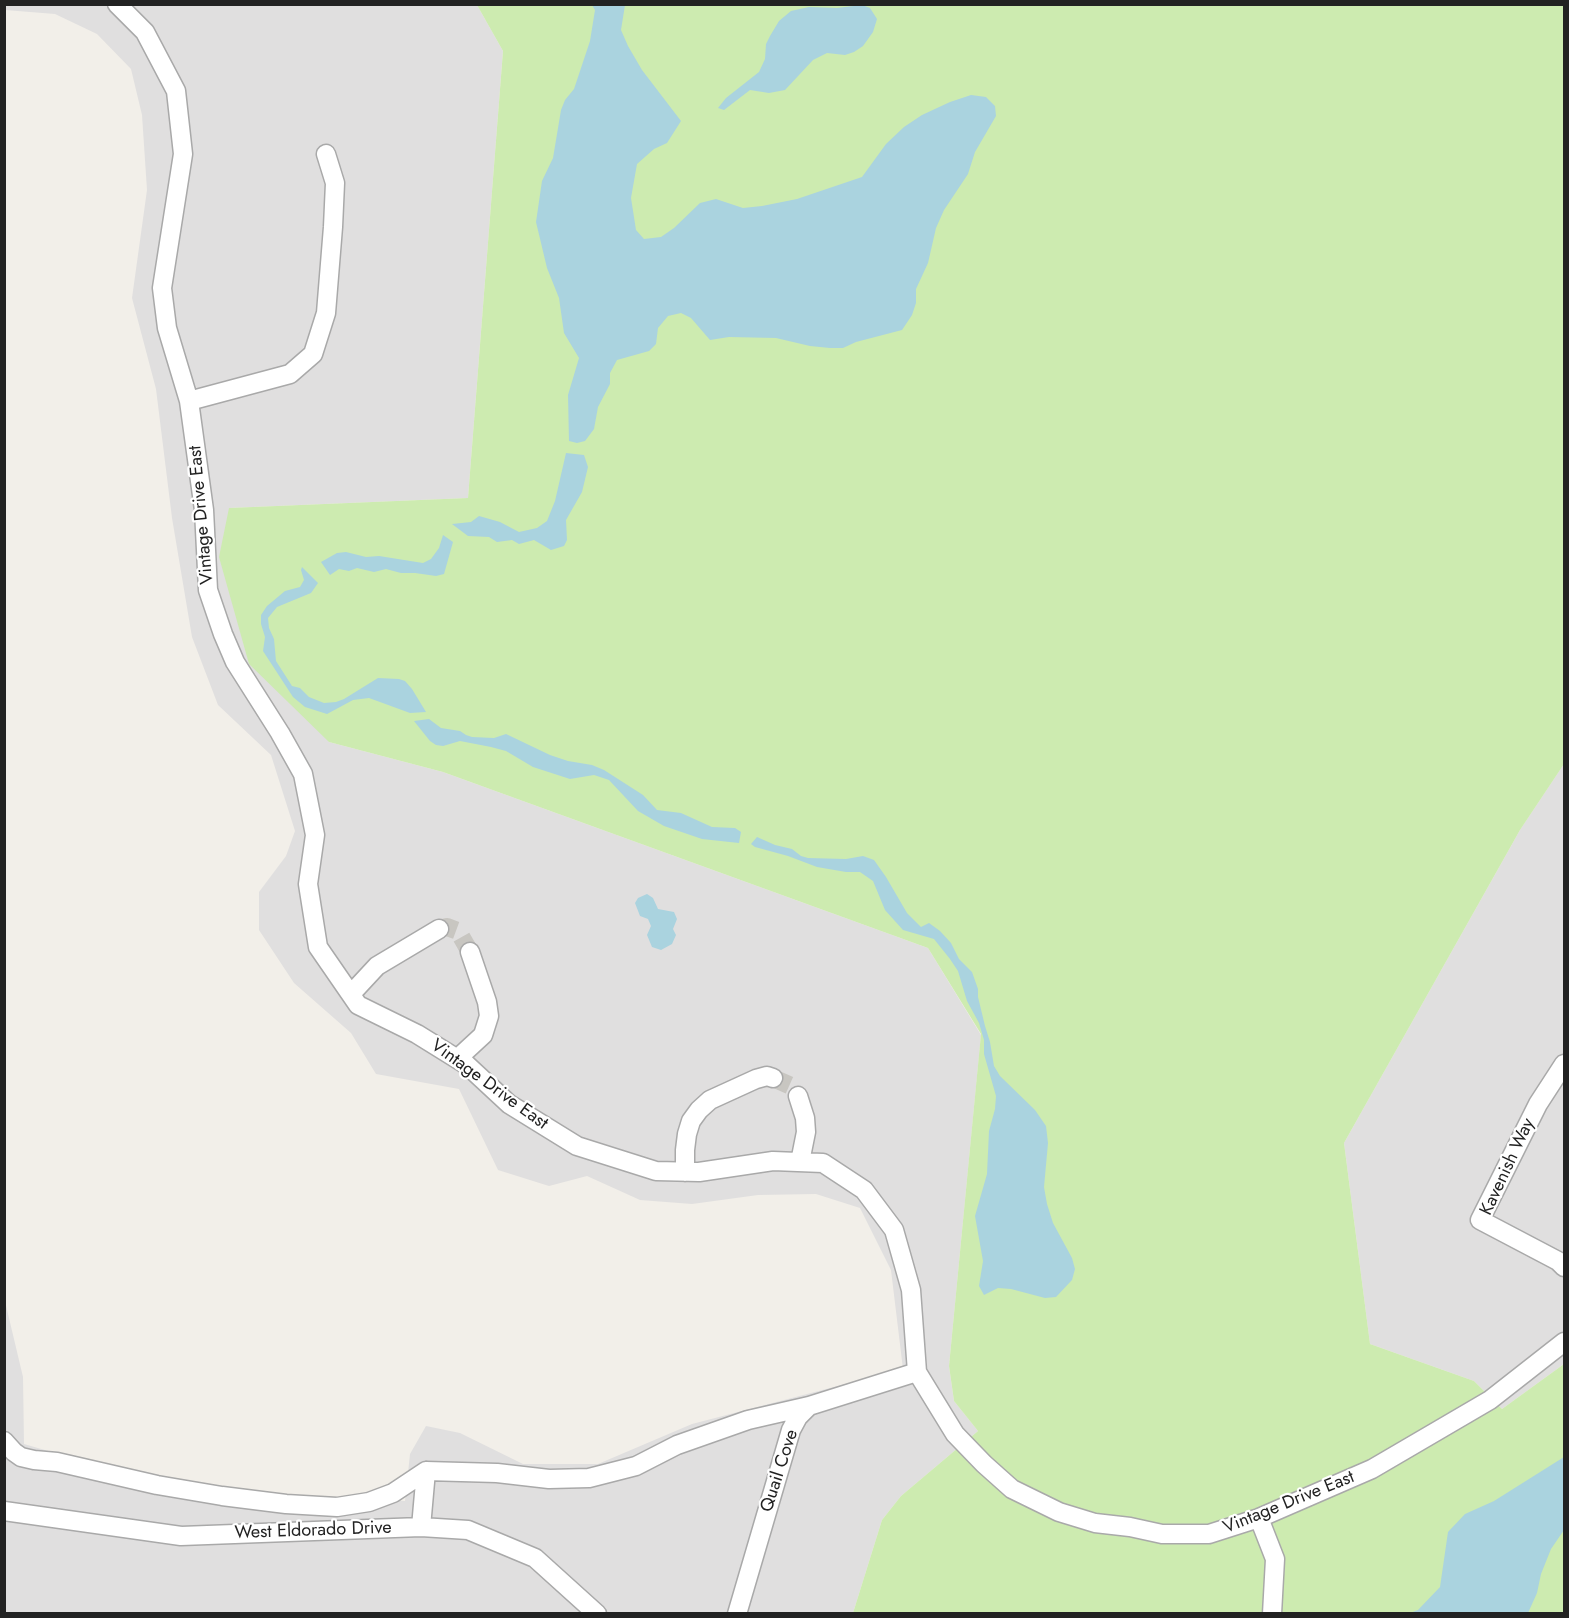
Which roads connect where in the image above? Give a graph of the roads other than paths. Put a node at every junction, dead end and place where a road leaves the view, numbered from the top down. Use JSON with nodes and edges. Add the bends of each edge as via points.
{"nodes":[{"id":1,"x":117,"y":4,"type":"edge"},
{"id":2,"x":326,"y":154,"type":"dead end"},
{"id":3,"x":189,"y":400,"type":"junction"},
{"id":4,"x":439,"y":929,"type":"dead end"},
{"id":5,"x":470,"y":952,"type":"tunnel mouth"},
{"id":6,"x":351,"y":994,"type":"junction"},
{"id":7,"x":458,"y":1059,"type":"junction"},
{"id":8,"x":1564,"y":1064,"type":"edge"},
{"id":9,"x":773,"y":1078,"type":"dead end"},
{"id":10,"x":798,"y":1096,"type":"tunnel mouth"},
{"id":11,"x":800,"y":1162,"type":"junction"},
{"id":12,"x":685,"y":1172,"type":"junction"},
{"id":13,"x":1564,"y":1267,"type":"edge"},
{"id":14,"x":1564,"y":1342,"type":"edge"},
{"id":15,"x":917,"y":1372,"type":"junction"},
{"id":16,"x":809,"y":1407,"type":"junction"},
{"id":17,"x":4,"y":1442,"type":"edge"},
{"id":18,"x":426,"y":1470,"type":"junction"},
{"id":19,"x":4,"y":1511,"type":"edge"},
{"id":20,"x":1259,"y":1518,"type":"junction"},
{"id":21,"x":421,"y":1527,"type":"junction"},
{"id":22,"x":597,"y":1614,"type":"edge"},
{"id":23,"x":737,"y":1614,"type":"edge"},
{"id":24,"x":1272,"y":1614,"type":"edge"}],
"edges":[{"from":1,"to":3,"type":"street","name":"Vintage Drive East","via":[[145,32],[176,91],[183,154],[162,288],[167,328]]},
{"from":2,"to":3,"type":"street","via":[[335,183],[333,227],[326,313],[313,354],[290,374]]},
{"from":3,"to":6,"type":"street","name":"Vintage Drive East","via":[[204,510],[208,590],[235,662],[303,774],[315,835],[308,884],[318,948]]},
{"from":4,"to":6,"type":"street","via":[[377,966]]},
{"from":5,"to":7,"type":"street","via":[[489,1017],[483,1035]]},
{"from":6,"to":7,"type":"street","name":"Vintage Drive East","via":[[358,1005]]},
{"from":7,"to":12,"type":"street","name":"Vintage Drive East","via":[[509,1104],[577,1146],[656,1171]]},
{"from":8,"to":13,"type":"street","name":"Kavenish Way","via":[[1538,1104],[1480,1220]]},
{"from":9,"to":12,"type":"street","via":[[767,1076],[747,1083],[710,1100],[699,1110],[687,1134]]},
{"from":10,"to":11,"type":"street","via":[[806,1132]]},
{"from":11,"to":12,"type":"street","name":"Vintage Drive East","via":[[773,1161]]},
{"from":11,"to":15,"type":"street","name":"Vintage Drive East","via":[[823,1163],[864,1190],[894,1230],[911,1290]]},
{"from":14,"to":20,"type":"street","name":"Vintage Drive East","via":[[1490,1400],[1372,1469]]},
{"from":15,"to":16,"type":"street"},
{"from":15,"to":20,"type":"street","name":"Vintage Drive East","via":[[955,1434],[984,1464],[1012,1489],[1059,1512],[1095,1523],[1162,1534],[1209,1534]]},
{"from":16,"to":18,"type":"street","via":[[748,1420],[677,1445],[636,1466],[589,1478]]},
{"from":16,"to":23,"type":"street","name":"Quail Cove","via":[[791,1430]]},
{"from":17,"to":18,"type":"street","via":[[21,1457],[34,1460],[222,1497],[286,1504],[337,1507],[369,1503],[393,1493]]},
{"from":18,"to":21,"type":"street"},
{"from":19,"to":21,"type":"street","name":"West Eldorado Drive","via":[[181,1536]]},
{"from":20,"to":24,"type":"street","via":[[1275,1559]]},
{"from":21,"to":22,"type":"street","name":"West Eldorado Drive","via":[[468,1530],[535,1558]]}]}
